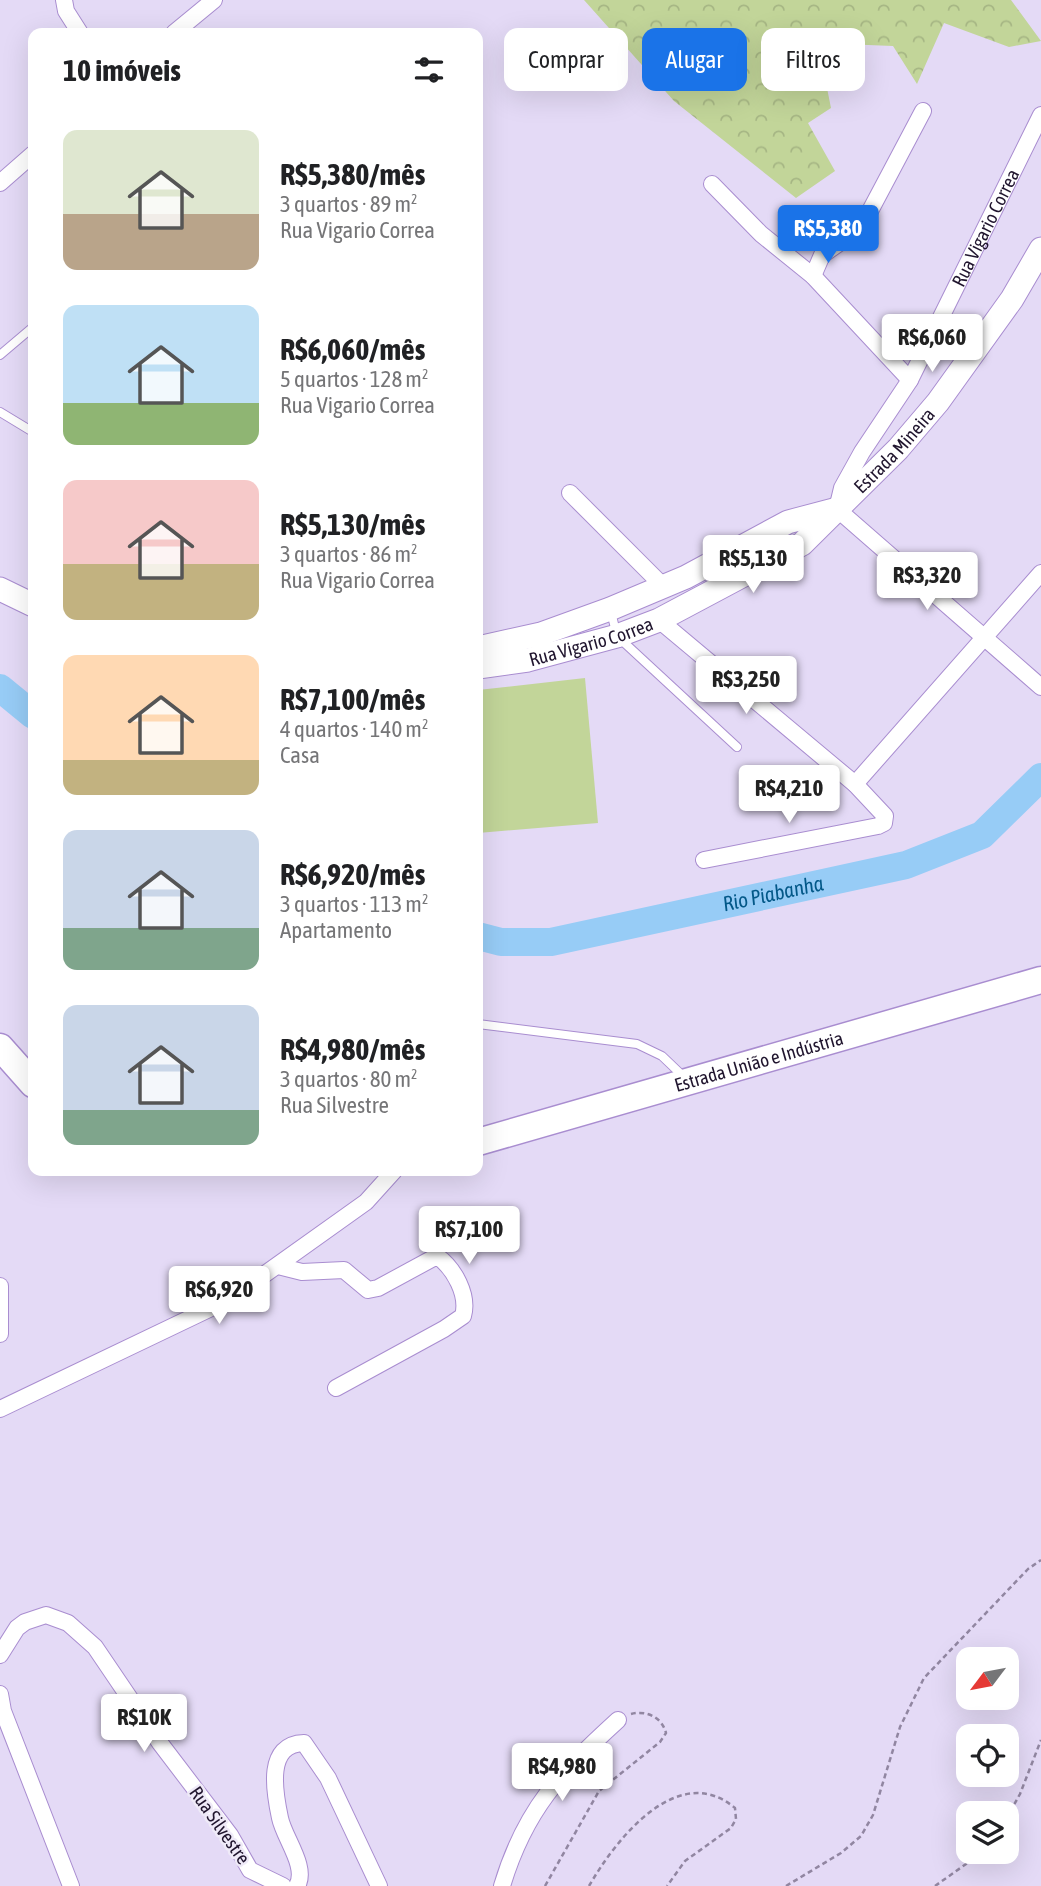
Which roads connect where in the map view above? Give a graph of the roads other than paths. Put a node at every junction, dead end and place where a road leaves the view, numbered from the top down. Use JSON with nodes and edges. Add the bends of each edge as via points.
{"nodes":[{"id":1,"x":64,"y":0,"type":"edge"},
{"id":2,"x":214,"y":0,"type":"edge"},
{"id":3,"x":77,"y":28,"type":"edge"},
{"id":4,"x":180,"y":28,"type":"edge"},
{"id":5,"x":923,"y":111,"type":"dead end"},
{"id":6,"x":1041,"y":115,"type":"edge"},
{"id":7,"x":28,"y":158,"type":"edge"},
{"id":8,"x":0,"y":183,"type":"edge"},
{"id":9,"x":712,"y":184,"type":"dead end"},
{"id":10,"x":1041,"y":249,"type":"edge"},
{"id":11,"x":813,"y":276,"type":"junction"},
{"id":12,"x":28,"y":331,"type":"edge"},
{"id":13,"x":0,"y":355,"type":"edge"},
{"id":14,"x":909,"y":380,"type":"junction"},
{"id":15,"x":0,"y":411,"type":"edge"},
{"id":16,"x":28,"y":429,"type":"edge"},
{"id":17,"x":570,"y":493,"type":"dead end"},
{"id":18,"x":837,"y":509,"type":"junction"},
{"id":19,"x":1041,"y":573,"type":"edge"},
{"id":20,"x":663,"y":586,"type":"junction"},
{"id":21,"x":0,"y":589,"type":"edge"},
{"id":22,"x":28,"y":603,"type":"edge"},
{"id":23,"x":610,"y":609,"type":"junction"},
{"id":24,"x":659,"y":620,"type":"junction"},
{"id":25,"x":617,"y":636,"type":"junction"},
{"id":26,"x":985,"y":638,"type":"junction"},
{"id":27,"x":483,"y":647,"type":"edge"},
{"id":28,"x":483,"y":666,"type":"edge"},
{"id":29,"x":1041,"y":687,"type":"edge"},
{"id":30,"x":737,"y":747,"type":"dead end"},
{"id":31,"x":855,"y":784,"type":"junction"},
{"id":32,"x":704,"y":860,"type":"dead end"},
{"id":33,"x":1041,"y":980,"type":"edge"},
{"id":34,"x":483,"y":1025,"type":"edge"},
{"id":35,"x":0,"y":1047,"type":"edge"},
{"id":36,"x":28,"y":1078,"type":"edge"},
{"id":37,"x":689,"y":1083,"type":"junction"},
{"id":38,"x":483,"y":1141,"type":"edge"},
{"id":39,"x":389,"y":1176,"type":"edge"},
{"id":40,"x":278,"y":1266,"type":"junction"},
{"id":41,"x":0,"y":1286,"type":"edge"},
{"id":42,"x":0,"y":1335,"type":"edge"},
{"id":43,"x":336,"y":1388,"type":"dead end"},
{"id":44,"x":0,"y":1409,"type":"edge"},
{"id":45,"x":0,"y":1655,"type":"edge"},
{"id":46,"x":0,"y":1694,"type":"edge"},
{"id":47,"x":618,"y":1720,"type":"road end"},
{"id":48,"x":71,"y":1886,"type":"edge"},
{"id":49,"x":283,"y":1886,"type":"edge"},
{"id":50,"x":297,"y":1886,"type":"edge"},
{"id":51,"x":379,"y":1886,"type":"edge"},
{"id":52,"x":502,"y":1886,"type":"edge"}],
"edges":[{"from":1,"to":3,"type":"street"},
{"from":2,"to":4,"type":"street"},
{"from":5,"to":11,"type":"street","via":[[861,228],[821,255]]},
{"from":6,"to":14,"type":"street","name":"Rua Vigario Correa"},
{"from":7,"to":8,"type":"street"},
{"from":9,"to":11,"type":"street","via":[[761,234]]},
{"from":10,"to":18,"type":"street","name":"Estrada Mineira","via":[[1012,299],[938,402]]},
{"from":11,"to":14,"type":"street"},
{"from":12,"to":13,"type":"lane"},
{"from":14,"to":18,"type":"street","name":"Rua Vigario Correa","via":[[862,452],[842,488]]},
{"from":15,"to":16,"type":"lane"},
{"from":17,"to":20,"type":"street"},
{"from":18,"to":20,"type":"street","name":"Rua Vigario Correa","via":[[788,522]]},
{"from":18,"to":24,"type":"street","name":"Rua Vigario Correa","via":[[802,544]]},
{"from":18,"to":26,"type":"street"},
{"from":19,"to":26,"type":"street"},
{"from":20,"to":23,"type":"street","name":"Rua Vigario Correa"},
{"from":21,"to":22,"type":"street"},
{"from":23,"to":25,"type":"lane"},
{"from":23,"to":27,"type":"street","name":"Rua Vigario Correa","via":[[541,634]]},
{"from":24,"to":25,"type":"street","name":"Rua Vigario Correa"},
{"from":24,"to":31,"type":"street"},
{"from":25,"to":28,"type":"street","name":"Rua Vigario Correa","via":[[528,660]]},
{"from":25,"to":30,"type":"lane"},
{"from":26,"to":29,"type":"street"},
{"from":26,"to":31,"type":"street"},
{"from":31,"to":32,"type":"street","via":[[885,816],[884,823]]},
{"from":33,"to":37,"type":"main road","name":"Estrada União e Indústria"},
{"from":34,"to":37,"type":"lane","via":[[637,1044],[662,1056]]},
{"from":35,"to":36,"type":"main road"},
{"from":37,"to":38,"type":"main road","name":"Estrada União e Indústria"},
{"from":39,"to":40,"type":"street","via":[[366,1202]]},
{"from":40,"to":43,"type":"street","via":[[302,1272],[344,1270],[368,1290],[437,1256],[464,1295],[463,1316]]},
{"from":40,"to":44,"type":"street","via":[[209,1311]]},
{"from":41,"to":42,"type":"street"},
{"from":45,"to":49,"type":"street","name":"Rua Silvestre","via":[[16,1628],[25,1622],[46,1615],[68,1623],[95,1647],[230,1835],[250,1870]]},
{"from":46,"to":48,"type":"street"},
{"from":47,"to":52,"type":"street","via":[[549,1790],[527,1822]]},
{"from":50,"to":51,"type":"street","via":[[300,1871],[280,1819],[275,1766],[280,1751],[290,1743],[304,1742],[328,1778]]}]}
